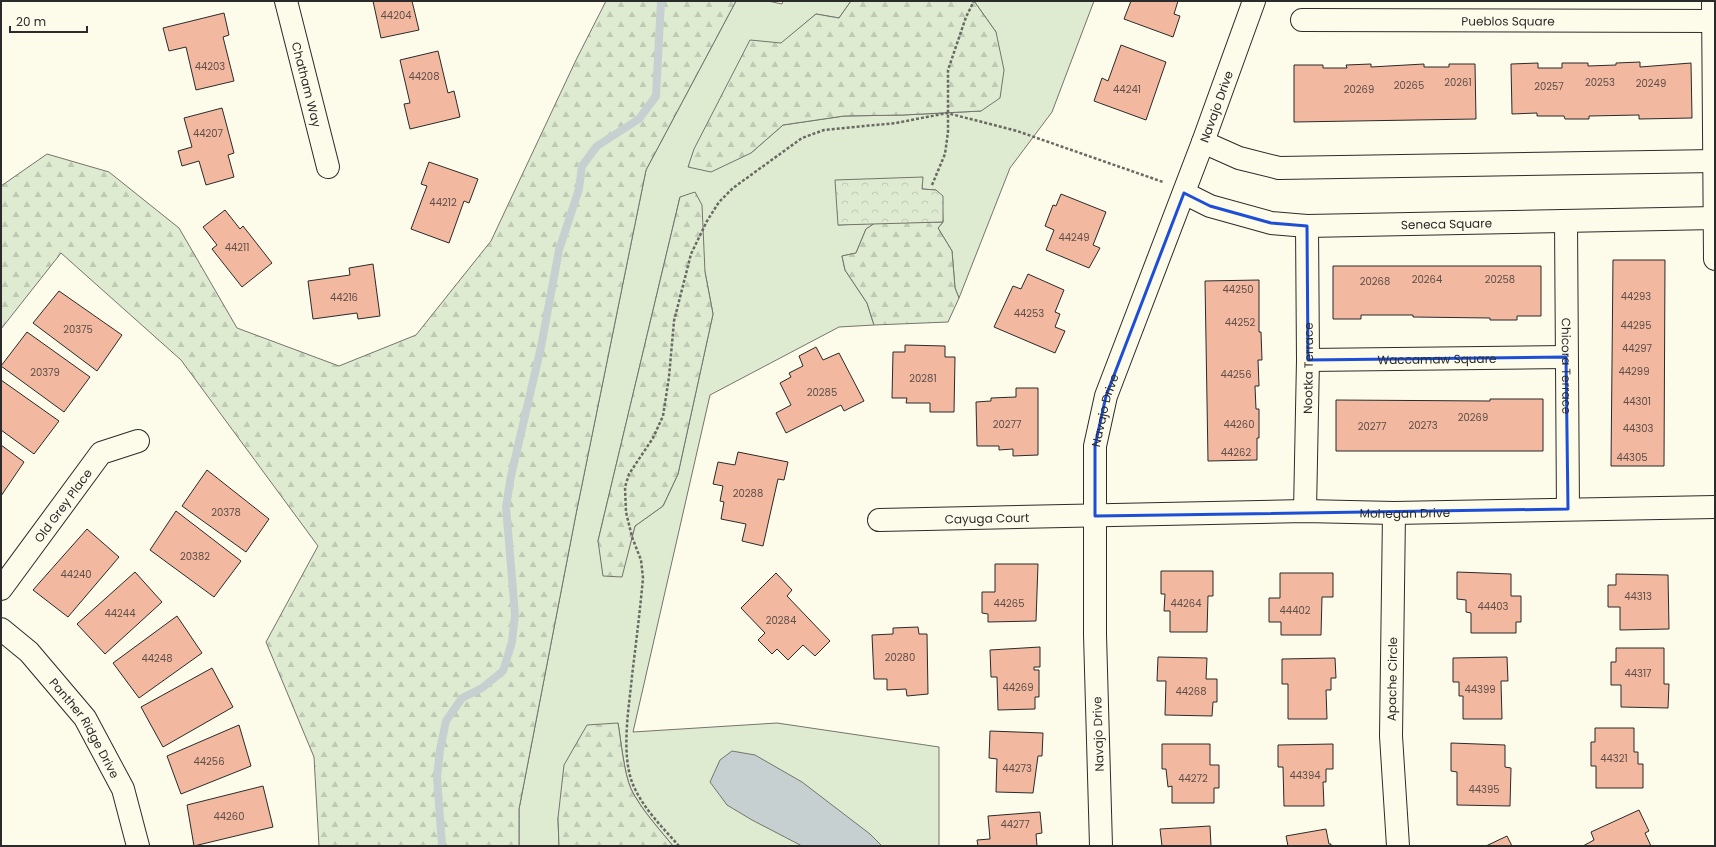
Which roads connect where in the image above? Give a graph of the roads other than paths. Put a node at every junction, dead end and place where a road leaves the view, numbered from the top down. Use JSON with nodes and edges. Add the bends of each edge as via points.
{"nodes":[{"id":1,"x":286,"y":1,"type":"edge"},
{"id":2,"x":1254,"y":1,"type":"edge"},
{"id":3,"x":1410,"y":10,"type":"edge"},
{"id":4,"x":1714,"y":15,"type":"edge"},
{"id":5,"x":1302,"y":20,"type":"dead end"},
{"id":6,"x":1202,"y":142,"type":"junction"},
{"id":7,"x":1715,"y":161,"type":"edge"},
{"id":8,"x":328,"y":167,"type":"dead end"},
{"id":9,"x":1184,"y":193,"type":"junction"},
{"id":10,"x":1715,"y":218,"type":"edge"},
{"id":11,"x":1566,"y":222,"type":"junction"},
{"id":12,"x":1307,"y":226,"type":"junction"},
{"id":13,"x":1715,"y":259,"type":"edge"},
{"id":14,"x":1566,"y":357,"type":"junction"},
{"id":15,"x":1308,"y":360,"type":"junction"},
{"id":16,"x":138,"y":441,"type":"dead end"},
{"id":17,"x":1715,"y":507,"type":"edge"},
{"id":18,"x":1568,"y":509,"type":"junction"},
{"id":19,"x":1305,"y":511,"type":"junction"},
{"id":20,"x":1394,"y":513,"type":"junction"},
{"id":21,"x":1095,"y":516,"type":"junction"},
{"id":22,"x":879,"y":520,"type":"dead end"},
{"id":23,"x":1,"y":589,"type":"edge"},
{"id":24,"x":1,"y":629,"type":"edge"},
{"id":25,"x":138,"y":846,"type":"edge"},
{"id":26,"x":1101,"y":846,"type":"edge"},
{"id":27,"x":1398,"y":846,"type":"edge"}],
"edges":[{"from":1,"to":8,"type":"street","name":"Chatham Way"},
{"from":2,"to":6,"type":"street","name":"Navajo Drive"},
{"from":3,"to":4,"type":"street","name":"Pueblos Square"},
{"from":3,"to":5,"type":"street","name":"Pueblos Square"},
{"from":4,"to":7,"type":"street"},
{"from":6,"to":7,"type":"street","via":[[1239,158],[1279,168]]},
{"from":6,"to":9,"type":"street","name":"Navajo Drive"},
{"from":7,"to":10,"type":"street"},
{"from":9,"to":12,"type":"street","name":"Seneca Square","via":[[1210,206],[1271,224]]},
{"from":9,"to":21,"type":"street","name":"Navajo Drive","via":[[1106,396],[1095,446]]},
{"from":10,"to":11,"type":"street","name":"Seneca Square"},
{"from":10,"to":13,"type":"street"},
{"from":11,"to":12,"type":"street","name":"Seneca Square"},
{"from":11,"to":14,"type":"street","name":"Chicora Terrace"},
{"from":12,"to":15,"type":"street","name":"Nootka Terrace"},
{"from":14,"to":15,"type":"street","name":"Waccamaw Square"},
{"from":14,"to":18,"type":"street","name":"Chicora Terrace"},
{"from":15,"to":19,"type":"street","name":"Nootka Terrace"},
{"from":16,"to":23,"type":"street","name":"Old Grey Place","via":[[101,453]]},
{"from":17,"to":18,"type":"street","name":"Mohegan Drive"},
{"from":18,"to":20,"type":"street","name":"Mohegan Drive"},
{"from":19,"to":20,"type":"street","name":"Mohegan Drive"},
{"from":19,"to":21,"type":"street","name":"Mohegan Drive"},
{"from":20,"to":27,"type":"street","name":"Apache Circle","via":[[1391,736]]},
{"from":21,"to":22,"type":"street","name":"Cayuga Court"},
{"from":21,"to":26,"type":"street","name":"Navajo Drive","via":[[1095,635]]},
{"from":24,"to":25,"type":"street","name":"Panther Ridge Drive","via":[[29,652],[86,718],[123,789]]}]}
